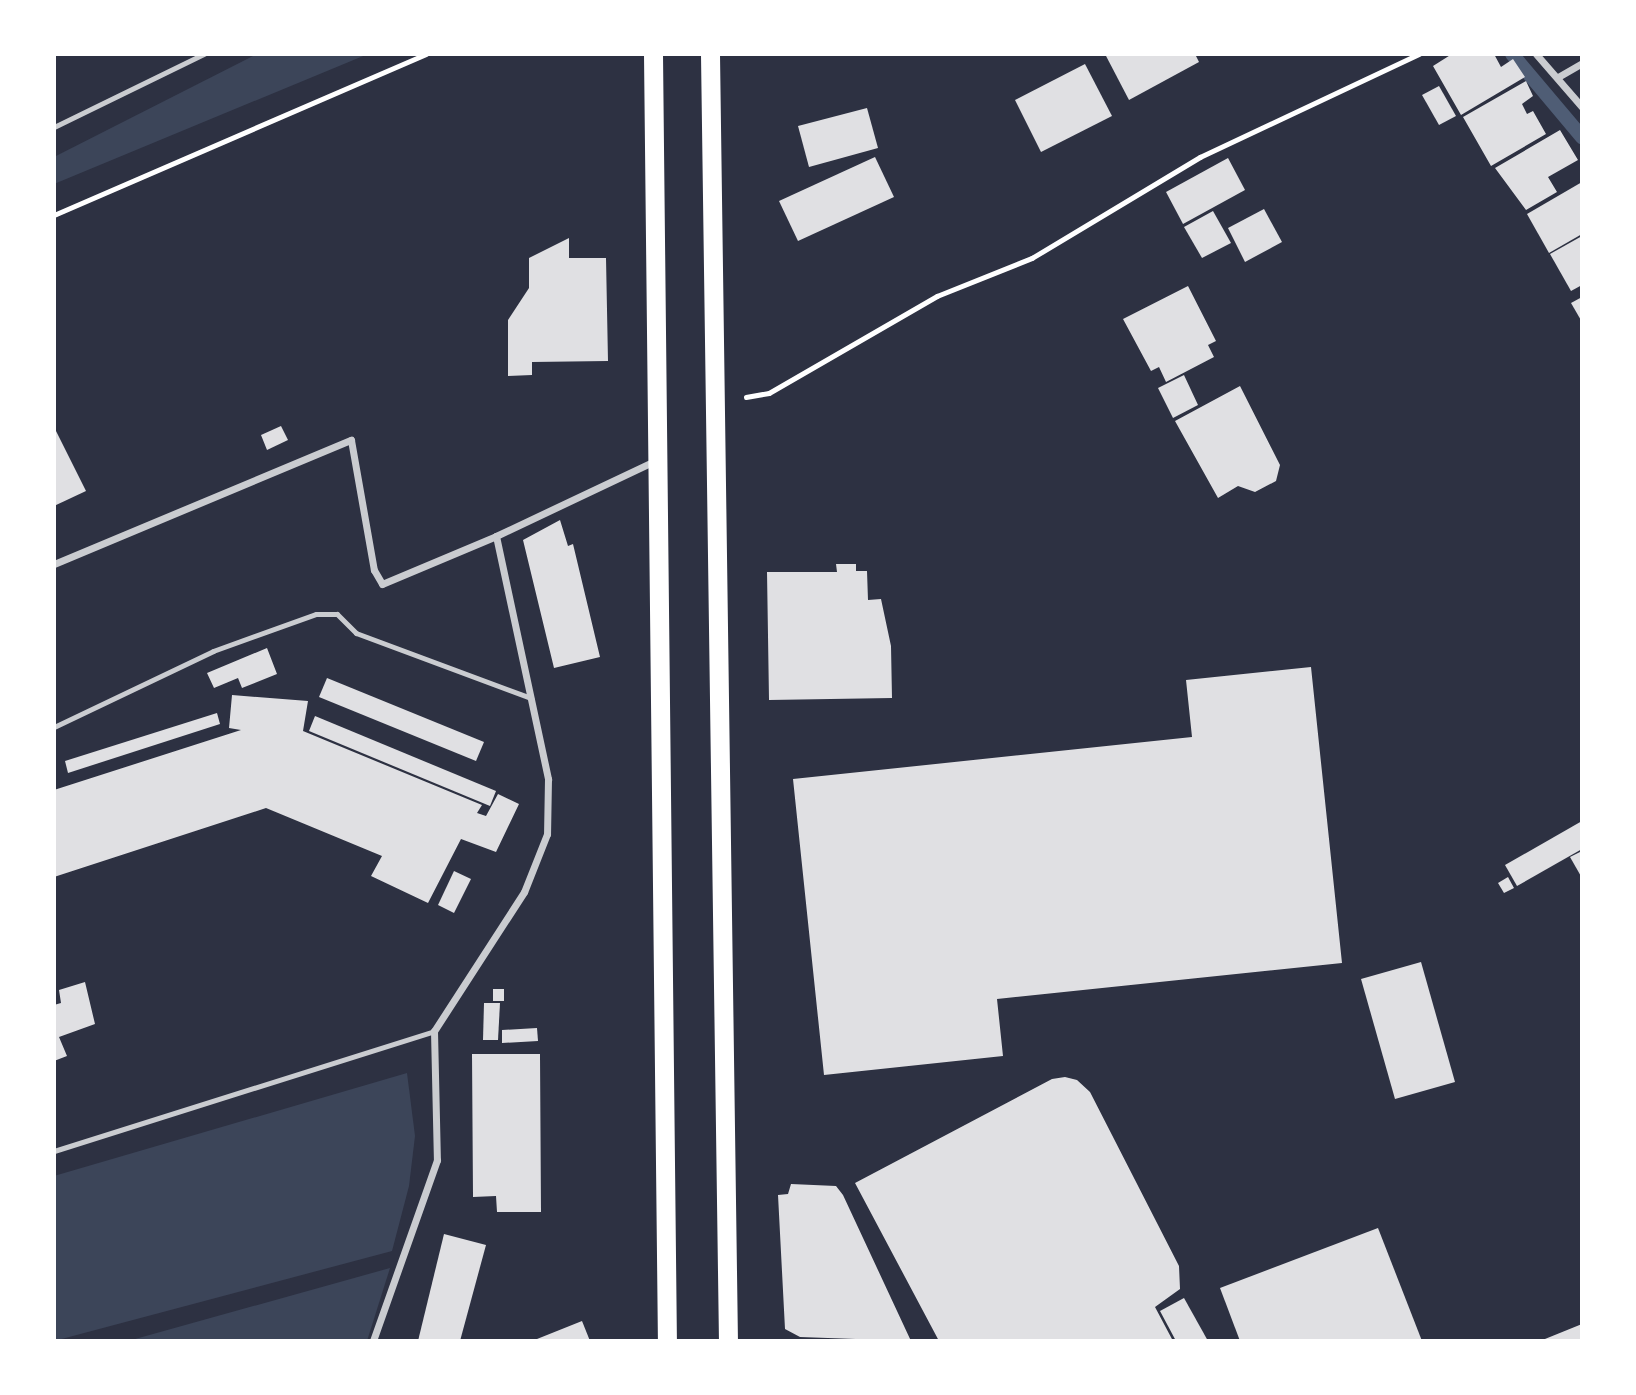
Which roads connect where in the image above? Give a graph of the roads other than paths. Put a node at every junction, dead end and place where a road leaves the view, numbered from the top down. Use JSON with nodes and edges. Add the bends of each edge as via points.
{"nodes":[{"id":1,"x":204,"y":54,"type":"edge"},
{"id":2,"x":653,"y":54,"type":"edge"},
{"id":3,"x":710,"y":54,"type":"edge"},
{"id":4,"x":1536,"y":54,"type":"edge"},
{"id":5,"x":1582,"y":63,"type":"edge"},
{"id":6,"x":1558,"y":77,"type":"junction"},
{"id":7,"x":1582,"y":107,"type":"edge"},
{"id":8,"x":54,"y":127,"type":"edge"},
{"id":9,"x":658,"y":460,"type":"junction"},
{"id":10,"x":496,"y":536,"type":"junction"},
{"id":11,"x":54,"y":564,"type":"edge"},
{"id":12,"x":531,"y":698,"type":"junction"},
{"id":13,"x":54,"y":727,"type":"edge"},
{"id":14,"x":434,"y":1031,"type":"junction"},
{"id":15,"x":54,"y":1151,"type":"edge"},
{"id":16,"x":373,"y":1341,"type":"edge"},
{"id":17,"x":667,"y":1341,"type":"edge"},
{"id":18,"x":727,"y":1341,"type":"edge"}],
"edges":[{"from":1,"to":8,"type":"lane"},
{"from":2,"to":9,"type":"highway"},
{"from":3,"to":18,"type":"highway"},
{"from":4,"to":6,"type":"street"},
{"from":5,"to":6,"type":"street"},
{"from":6,"to":7,"type":"street"},
{"from":9,"to":10,"type":"street"},
{"from":9,"to":17,"type":"highway"},
{"from":10,"to":11,"type":"street","via":[[382,584],[374,570],[351,440]]},
{"from":10,"to":12,"type":"street"},
{"from":12,"to":13,"type":"lane","via":[[356,633],[337,614],[316,614],[213,650]]},
{"from":12,"to":14,"type":"street","via":[[548,779],[547,834],[524,892]]},
{"from":14,"to":15,"type":"lane"},
{"from":14,"to":16,"type":"street","via":[[437,1160]]}]}
